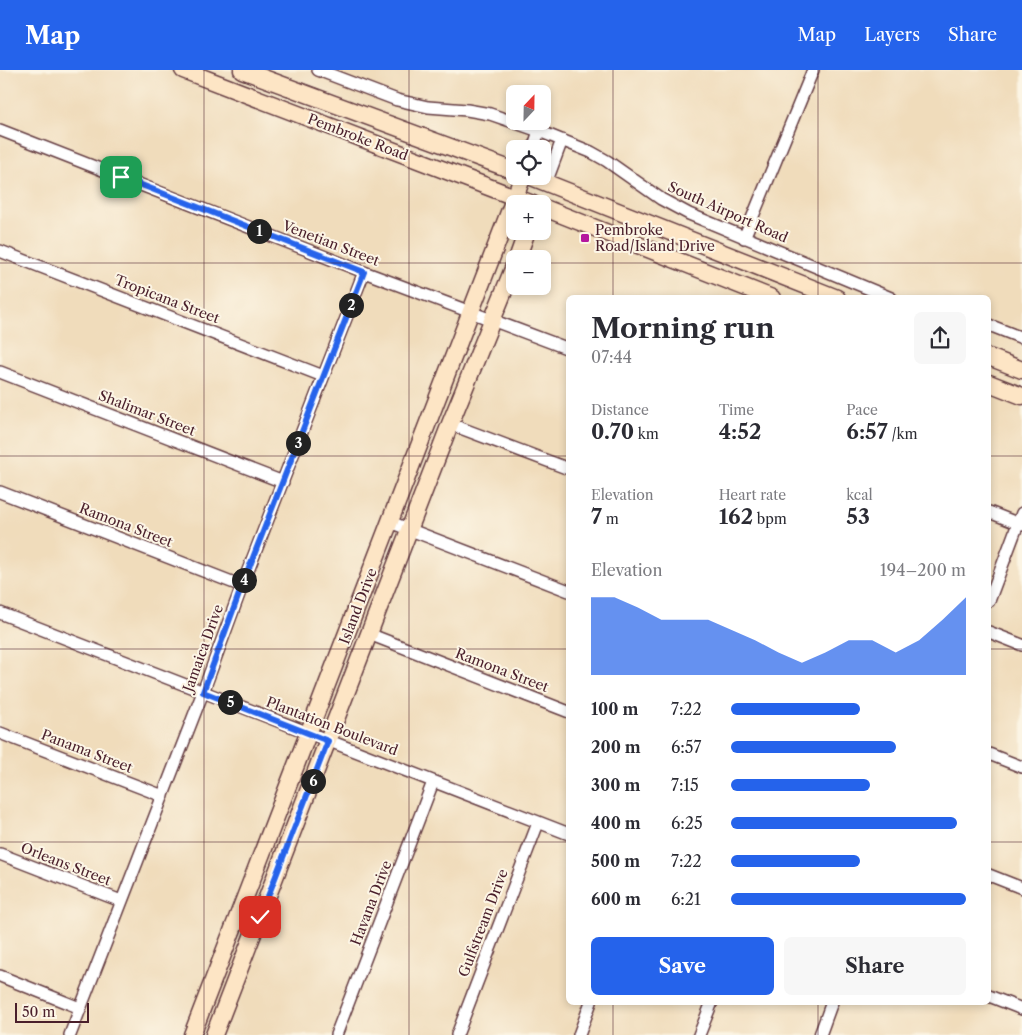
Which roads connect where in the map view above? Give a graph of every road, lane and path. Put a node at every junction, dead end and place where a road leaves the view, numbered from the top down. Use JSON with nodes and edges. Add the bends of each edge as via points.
{"nodes":[{"id":1,"x":183,"y":70,"type":"edge"},
{"id":2,"x":242,"y":70,"type":"edge"},
{"id":3,"x":318,"y":70,"type":"edge"},
{"id":4,"x":813,"y":70,"type":"edge"},
{"id":5,"x":0,"y":130,"type":"edge"},
{"id":6,"x":539,"y":131,"type":"junction"},
{"id":7,"x":536,"y":140,"type":"edge"},
{"id":8,"x":562,"y":140,"type":"junction"},
{"id":9,"x":506,"y":168,"type":"edge"},
{"id":10,"x":551,"y":170,"type":"edge"},
{"id":11,"x":551,"y":185,"type":"edge"},
{"id":12,"x":510,"y":195,"type":"edge"},
{"id":13,"x":551,"y":212,"type":"edge"},
{"id":14,"x":506,"y":220,"type":"edge"},
{"id":15,"x":744,"y":238,"type":"junction"},
{"id":16,"x":0,"y":251,"type":"edge"},
{"id":17,"x":364,"y":272,"type":"junction"},
{"id":18,"x":506,"y":286,"type":"edge"},
{"id":19,"x":764,"y":295,"type":"edge"},
{"id":20,"x":829,"y":295,"type":"edge"},
{"id":21,"x":883,"y":295,"type":"edge"},
{"id":22,"x":471,"y":311,"type":"junction"},
{"id":23,"x":493,"y":319,"type":"junction"},
{"id":24,"x":991,"y":326,"type":"edge"},
{"id":25,"x":1022,"y":338,"type":"edge"},
{"id":26,"x":566,"y":348,"type":"edge"},
{"id":27,"x":991,"y":358,"type":"edge"},
{"id":28,"x":1022,"y":370,"type":"edge"},
{"id":29,"x":0,"y":372,"type":"edge"},
{"id":30,"x":323,"y":376,"type":"junction"},
{"id":31,"x":991,"y":383,"type":"edge"},
{"id":32,"x":1022,"y":396,"type":"edge"},
{"id":33,"x":450,"y":424,"type":"junction"},
{"id":34,"x":566,"y":469,"type":"edge"},
{"id":35,"x":283,"y":482,"type":"junction"},
{"id":36,"x":0,"y":492,"type":"edge"},
{"id":37,"x":991,"y":513,"type":"edge"},
{"id":38,"x":1021,"y":521,"type":"edge"},
{"id":39,"x":390,"y":522,"type":"junction"},
{"id":40,"x":409,"y":530,"type":"junction"},
{"id":41,"x":242,"y":586,"type":"junction"},
{"id":42,"x":566,"y":590,"type":"edge"},
{"id":43,"x":991,"y":596,"type":"edge"},
{"id":44,"x":0,"y":613,"type":"edge"},
{"id":45,"x":991,"y":633,"type":"edge"},
{"id":46,"x":369,"y":634,"type":"junction"},
{"id":47,"x":1022,"y":645,"type":"edge"},
{"id":48,"x":203,"y":692,"type":"junction"},
{"id":49,"x":566,"y":711,"type":"edge"},
{"id":50,"x":309,"y":733,"type":"junction"},
{"id":51,"x":0,"y":734,"type":"edge"},
{"id":52,"x":328,"y":741,"type":"junction"},
{"id":53,"x":991,"y":755,"type":"edge"},
{"id":54,"x":1022,"y":767,"type":"edge"},
{"id":55,"x":433,"y":782,"type":"junction"},
{"id":56,"x":163,"y":796,"type":"junction"},
{"id":57,"x":538,"y":822,"type":"junction"},
{"id":58,"x":566,"y":833,"type":"edge"},
{"id":59,"x":0,"y":854,"type":"edge"},
{"id":60,"x":991,"y":876,"type":"edge"},
{"id":61,"x":1022,"y":888,"type":"edge"},
{"id":62,"x":121,"y":901,"type":"junction"},
{"id":63,"x":0,"y":976,"type":"edge"},
{"id":64,"x":991,"y":997,"type":"edge"},
{"id":65,"x":591,"y":1005,"type":"edge"},
{"id":66,"x":711,"y":1005,"type":"edge"},
{"id":67,"x":831,"y":1005,"type":"edge"},
{"id":68,"x":80,"y":1008,"type":"junction"},
{"id":69,"x":1022,"y":1009,"type":"edge"},
{"id":70,"x":70,"y":1035,"type":"edge"},
{"id":71,"x":192,"y":1035,"type":"edge"},
{"id":72,"x":214,"y":1035,"type":"edge"},
{"id":73,"x":336,"y":1035,"type":"edge"},
{"id":74,"x":456,"y":1035,"type":"edge"},
{"id":75,"x":579,"y":1035,"type":"edge"},
{"id":76,"x":699,"y":1035,"type":"edge"},
{"id":77,"x":820,"y":1035,"type":"edge"}],
"edges":[{"from":1,"to":12,"type":"street","name":"Pembroke Road"},
{"from":2,"to":9,"type":"street","name":"Pembroke Road"},
{"from":3,"to":6,"type":"street","name":"South Airport Road","via":[[397,100],[490,114]]},
{"from":4,"to":15,"type":"street"},
{"from":5,"to":17,"type":"street","name":"Venetian Street"},
{"from":6,"to":7,"type":"street"},
{"from":6,"to":8,"type":"street","name":"South Airport Road"},
{"from":8,"to":10,"type":"street"},
{"from":8,"to":15,"type":"street","name":"South Airport Road","via":[[607,161],[667,203]]},
{"from":11,"to":20,"type":"street"},
{"from":13,"to":19,"type":"street"},
{"from":14,"to":22,"type":"street","name":"Island Drive"},
{"from":15,"to":21,"type":"street","name":"South Airport Road"},
{"from":16,"to":30,"type":"street","name":"Tropicana Street"},
{"from":17,"to":22,"type":"street","name":"Venetian Street"},
{"from":17,"to":30,"type":"street","name":"Jamaica Drive"},
{"from":18,"to":23,"type":"street","name":"Island Drive"},
{"from":22,"to":23,"type":"street","name":"Venetian Street"},
{"from":22,"to":39,"type":"street","name":"Island Drive"},
{"from":23,"to":26,"type":"street","name":"Venetian Street"},
{"from":23,"to":33,"type":"street","name":"Island Drive"},
{"from":24,"to":25,"type":"street"},
{"from":27,"to":28,"type":"street"},
{"from":29,"to":35,"type":"street","name":"Shalimar Street"},
{"from":30,"to":35,"type":"street","name":"Jamaica Drive"},
{"from":31,"to":32,"type":"street"},
{"from":33,"to":34,"type":"street"},
{"from":33,"to":40,"type":"street","name":"Island Drive"},
{"from":35,"to":41,"type":"street","name":"Jamaica Drive"},
{"from":36,"to":41,"type":"street","name":"Ramona Street"},
{"from":37,"to":38,"type":"street"},
{"from":38,"to":43,"type":"street"},
{"from":39,"to":40,"type":"street"},
{"from":39,"to":50,"type":"street","name":"Island Drive"},
{"from":40,"to":42,"type":"street"},
{"from":40,"to":46,"type":"street","name":"Island Drive"},
{"from":41,"to":48,"type":"street","name":"Jamaica Drive"},
{"from":44,"to":48,"type":"street","name":"Plantation Boulevard"},
{"from":45,"to":47,"type":"street"},
{"from":46,"to":49,"type":"street","name":"Ramona Street"},
{"from":46,"to":52,"type":"street","name":"Island Drive"},
{"from":48,"to":50,"type":"street","name":"Plantation Boulevard"},
{"from":48,"to":56,"type":"street","name":"Jamaica Drive"},
{"from":50,"to":52,"type":"street","name":"Plantation Boulevard"},
{"from":50,"to":71,"type":"street","name":"Island Drive"},
{"from":51,"to":56,"type":"street","name":"Panama Street"},
{"from":52,"to":55,"type":"street","name":"Plantation Boulevard"},
{"from":52,"to":72,"type":"street","name":"Island Drive"},
{"from":53,"to":54,"type":"street"},
{"from":55,"to":57,"type":"street","name":"Plantation Boulevard"},
{"from":55,"to":73,"type":"street","name":"Havana Drive"},
{"from":56,"to":62,"type":"street","name":"Jamaica Drive"},
{"from":57,"to":58,"type":"street","name":"Plantation Boulevard"},
{"from":57,"to":74,"type":"street","name":"Gulfstream Drive"},
{"from":59,"to":62,"type":"street","name":"Orleans Street"},
{"from":60,"to":61,"type":"street"},
{"from":62,"to":68,"type":"street","name":"Jamaica Drive"},
{"from":63,"to":68,"type":"street"},
{"from":64,"to":69,"type":"street"},
{"from":65,"to":75,"type":"street"},
{"from":66,"to":76,"type":"street"},
{"from":67,"to":77,"type":"street"},
{"from":68,"to":70,"type":"street","name":"Jamaica Drive"}]}
